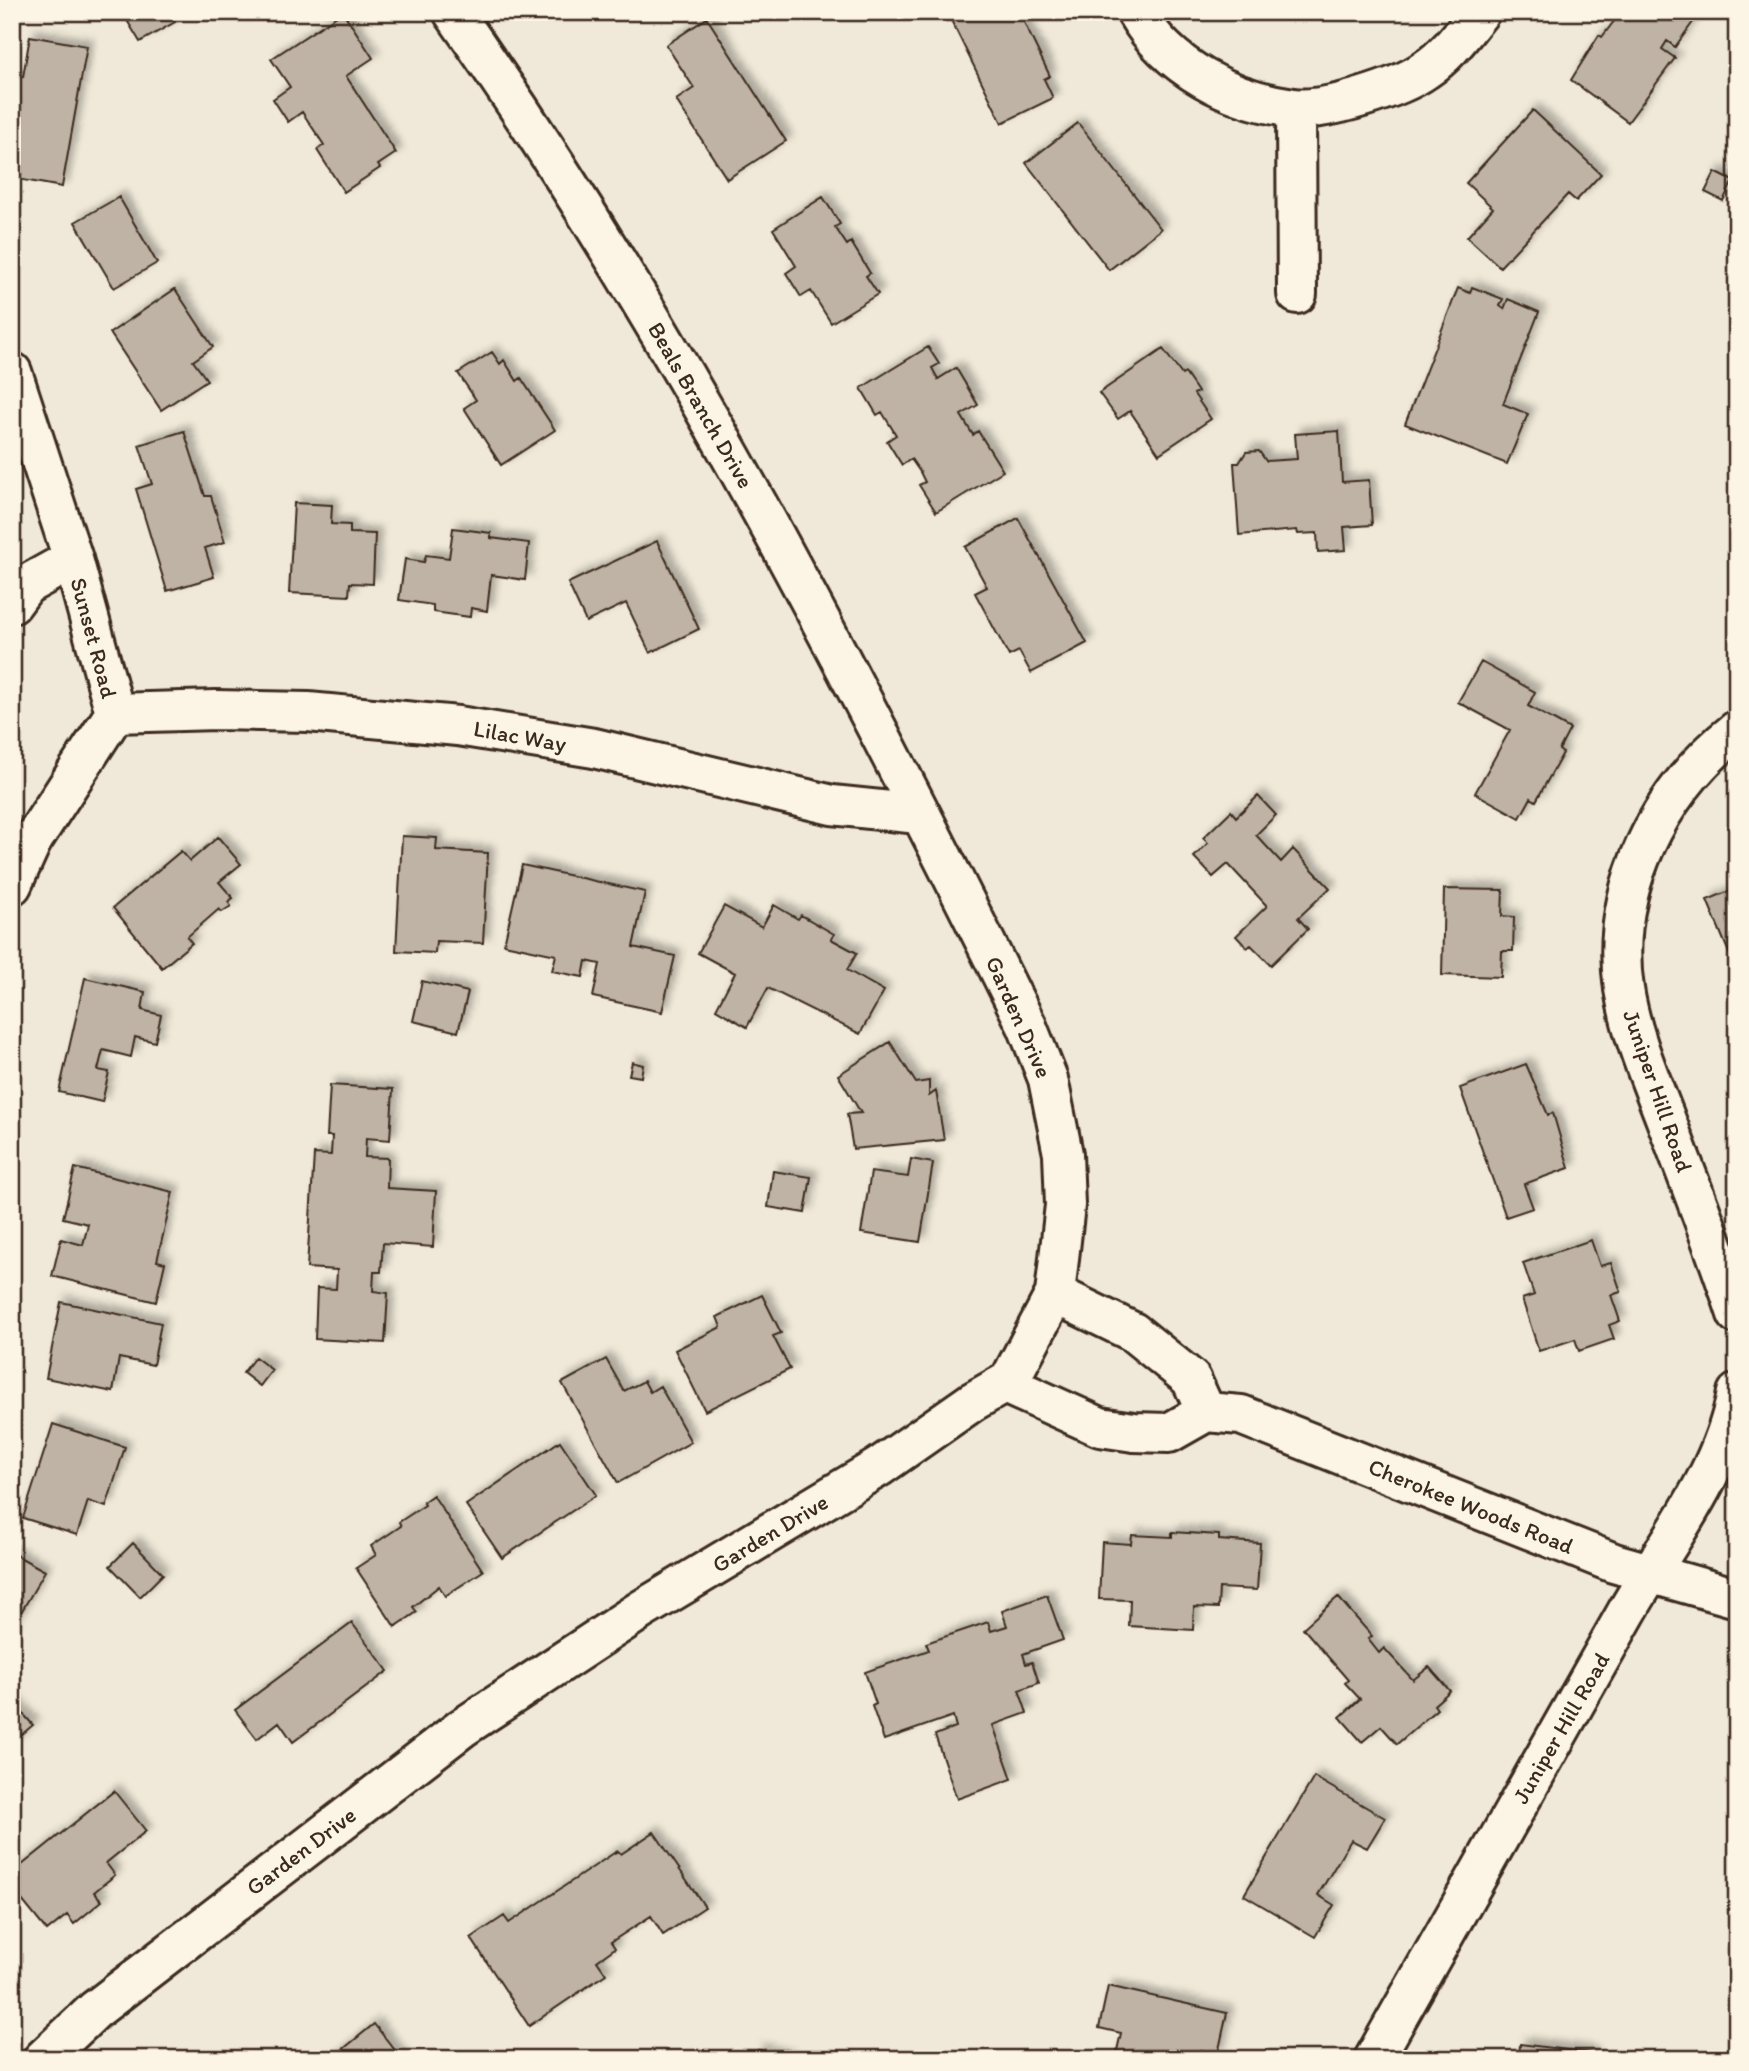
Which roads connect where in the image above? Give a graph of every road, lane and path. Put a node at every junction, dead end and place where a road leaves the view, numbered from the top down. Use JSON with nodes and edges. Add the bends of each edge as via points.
{"nodes":[{"id":1,"x":453,"y":12,"type":"edge"},
{"id":2,"x":1136,"y":12,"type":"edge"},
{"id":3,"x":1480,"y":12,"type":"edge"},
{"id":4,"x":1296,"y":109,"type":"junction"},
{"id":5,"x":1297,"y":294,"type":"dead end"},
{"id":6,"x":12,"y":372,"type":"edge"},
{"id":7,"x":73,"y":559,"type":"junction"},
{"id":8,"x":12,"y":604,"type":"edge"},
{"id":9,"x":115,"y":713,"type":"junction"},
{"id":10,"x":1737,"y":730,"type":"edge"},
{"id":11,"x":919,"y":814,"type":"junction"},
{"id":12,"x":12,"y":885,"type":"edge"},
{"id":13,"x":1055,"y":1294,"type":"junction"},
{"id":14,"x":1737,"y":1314,"type":"edge"},
{"id":15,"x":1007,"y":1385,"type":"junction"},
{"id":16,"x":1737,"y":1393,"type":"edge"},
{"id":17,"x":1206,"y":1412,"type":"junction"},
{"id":18,"x":1651,"y":1574,"type":"junction"},
{"id":19,"x":1737,"y":1598,"type":"edge"},
{"id":20,"x":43,"y":2059,"type":"edge"},
{"id":21,"x":1374,"y":2059,"type":"edge"}],
"edges":[{"from":1,"to":11,"type":"street","name":"Beals Branch Drive","via":[[658,330],[783,548]]},
{"from":2,"to":4,"type":"street","via":[[1166,52],[1202,78],[1237,95]]},
{"from":3,"to":4,"type":"street","via":[[1451,49],[1397,86],[1365,97]]},
{"from":4,"to":5,"type":"street"},
{"from":6,"to":7,"type":"street","name":"Sunset Road"},
{"from":7,"to":8,"type":"street","via":[[26,585]]},
{"from":7,"to":9,"type":"street","name":"Sunset Road"},
{"from":9,"to":11,"type":"street","name":"Lilac Way","via":[[308,712],[458,726],[594,748],[832,805]]},
{"from":9,"to":12,"type":"street","name":"Sunset Road","via":[[32,841]]},
{"from":10,"to":14,"type":"street","name":"Juniper Hill Road","via":[[1712,749],[1670,800],[1646,841],[1624,914],[1622,956],[1628,1010],[1646,1068]]},
{"from":11,"to":13,"type":"street","name":"Garden Drive","via":[[1022,1014],[1048,1080],[1063,1154],[1065,1205]]},
{"from":13,"to":15,"type":"street","name":"Garden Drive"},
{"from":13,"to":17,"type":"street","via":[[1133,1332],[1191,1379]]},
{"from":15,"to":17,"type":"street","via":[[1100,1427],[1134,1432],[1169,1433]]},
{"from":15,"to":20,"type":"street","name":"Garden Drive","via":[[972,1402],[878,1467],[641,1610],[462,1728],[95,2010]]},
{"from":16,"to":18,"type":"street","name":"Juniper Hill Road","via":[[1720,1450]]},
{"from":17,"to":18,"type":"street","name":"Cherokee Woods Road","via":[[1241,1415]]},
{"from":18,"to":19,"type":"street","name":"Cherokee Woods Road"},
{"from":18,"to":21,"type":"street","name":"Juniper Hill Road"}]}
